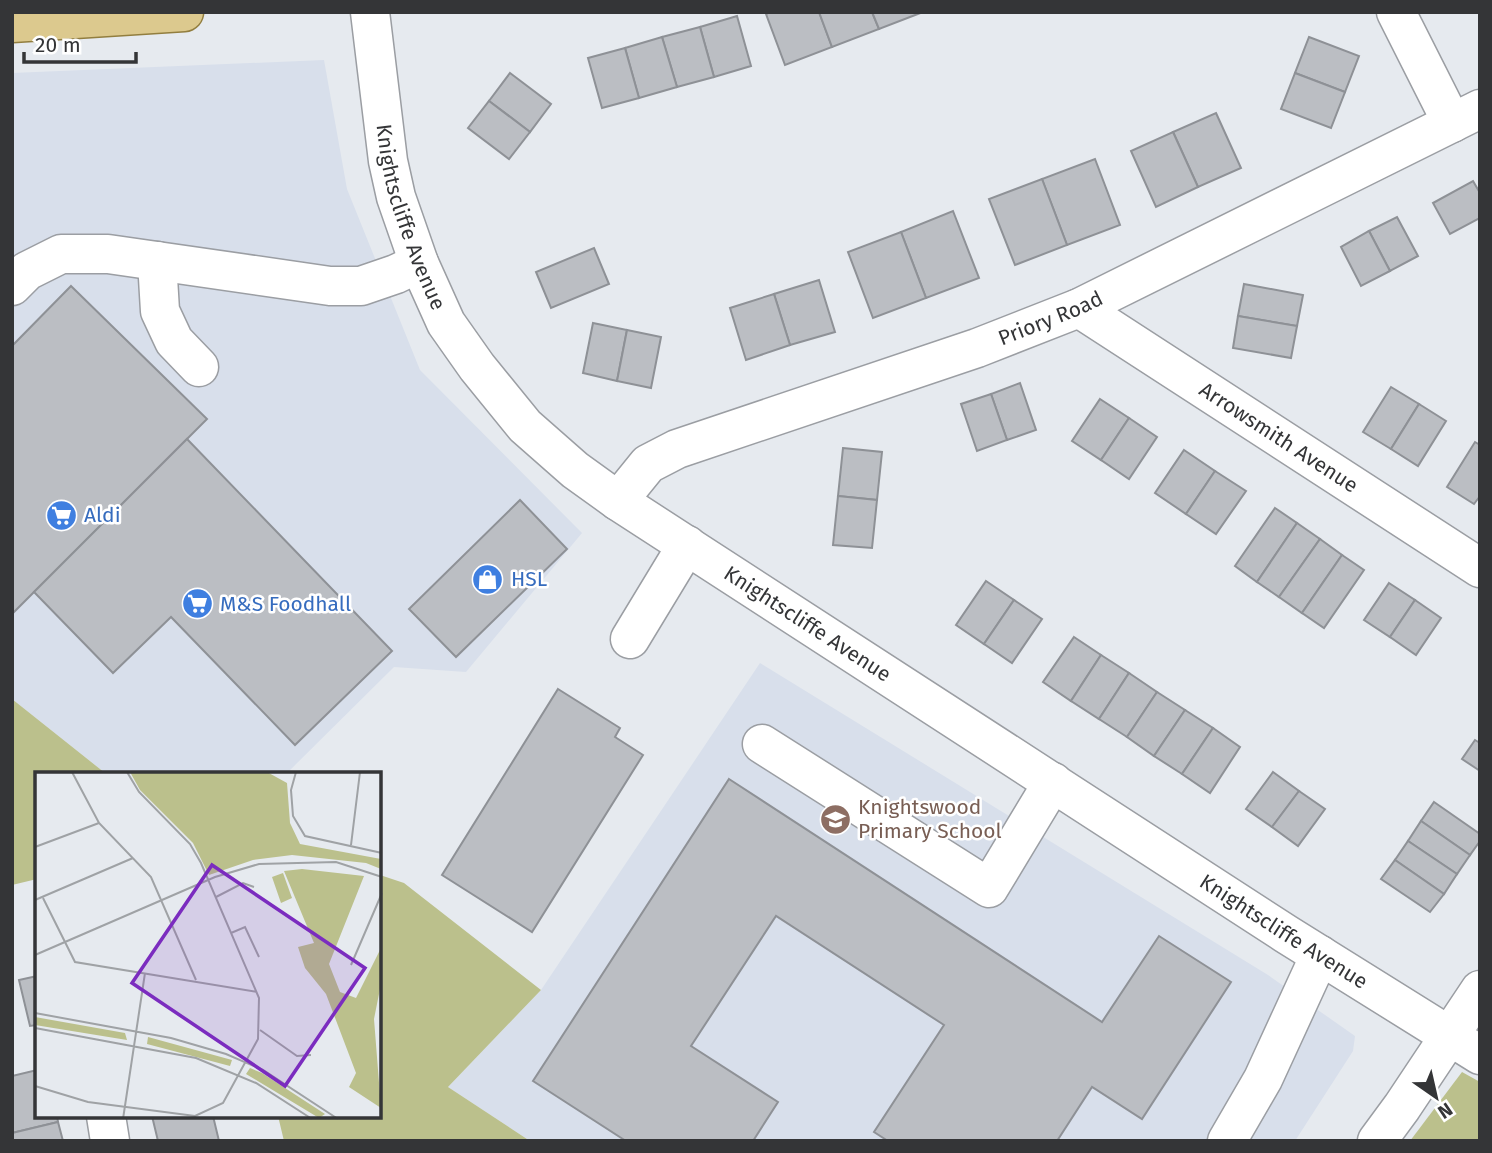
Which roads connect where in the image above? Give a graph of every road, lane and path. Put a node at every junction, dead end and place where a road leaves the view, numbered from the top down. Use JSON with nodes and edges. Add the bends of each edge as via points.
{"nodes":[{"id":1,"x":184,"y":12,"type":"edge"},
{"id":2,"x":370,"y":12,"type":"edge"},
{"id":3,"x":1396,"y":12,"type":"edge"},
{"id":4,"x":12,"y":23,"type":"edge"},
{"id":5,"x":1466,"y":116,"type":"edge"},
{"id":6,"x":157,"y":261,"type":"junction"},
{"id":7,"x":419,"y":263,"type":"junction"},
{"id":8,"x":12,"y":286,"type":"edge"},
{"id":9,"x":1079,"y":308,"type":"junction"},
{"id":10,"x":199,"y":367,"type":"dead end"},
{"id":11,"x":618,"y":501,"type":"junction"},
{"id":12,"x":687,"y":545,"type":"junction"},
{"id":13,"x":1480,"y":568,"type":"edge"},
{"id":14,"x":630,"y":639,"type":"dead end"},
{"id":15,"x":762,"y":744,"type":"dead end"},
{"id":16,"x":1053,"y":782,"type":"junction"},
{"id":17,"x":1320,"y":955,"type":"junction"},
{"id":18,"x":1480,"y":990,"type":"edge"},
{"id":19,"x":1464,"y":1046,"type":"edge"},
{"id":20,"x":106,"y":1118,"type":"edge"},
{"id":21,"x":110,"y":1141,"type":"edge"},
{"id":22,"x":1227,"y":1141,"type":"edge"},
{"id":23,"x":1377,"y":1141,"type":"edge"}],
"edges":[{"from":1,"to":4,"type":"main road"},
{"from":2,"to":7,"type":"street","name":"Knightscliffe Avenue","via":[[388,161]]},
{"from":3,"to":5,"type":"street"},
{"from":5,"to":9,"type":"street","name":"Priory Road"},
{"from":6,"to":7,"type":"street","via":[[330,286],[361,286]]},
{"from":6,"to":8,"type":"street","via":[[61,254],[27,271]]},
{"from":6,"to":10,"type":"street","via":[[160,311],[174,341]]},
{"from":7,"to":11,"type":"street","name":"Knightscliffe Avenue","via":[[446,323],[525,426]]},
{"from":9,"to":11,"type":"street","name":"Priory Road","via":[[977,348],[677,449],[648,464]]},
{"from":9,"to":13,"type":"street","name":"Arrowsmith Avenue"},
{"from":11,"to":12,"type":"street","name":"Knightscliffe Avenue"},
{"from":12,"to":14,"type":"street"},
{"from":12,"to":16,"type":"street","name":"Knightscliffe Avenue"},
{"from":15,"to":16,"type":"street","via":[[989,888]]},
{"from":16,"to":17,"type":"street","name":"Knightscliffe Avenue"},
{"from":17,"to":19,"type":"street","name":"Knightscliffe Avenue"},
{"from":17,"to":22,"type":"street","via":[[1263,1079]]},
{"from":18,"to":19,"type":"street"},
{"from":19,"to":23,"type":"street"},
{"from":20,"to":21,"type":"street"}]}
